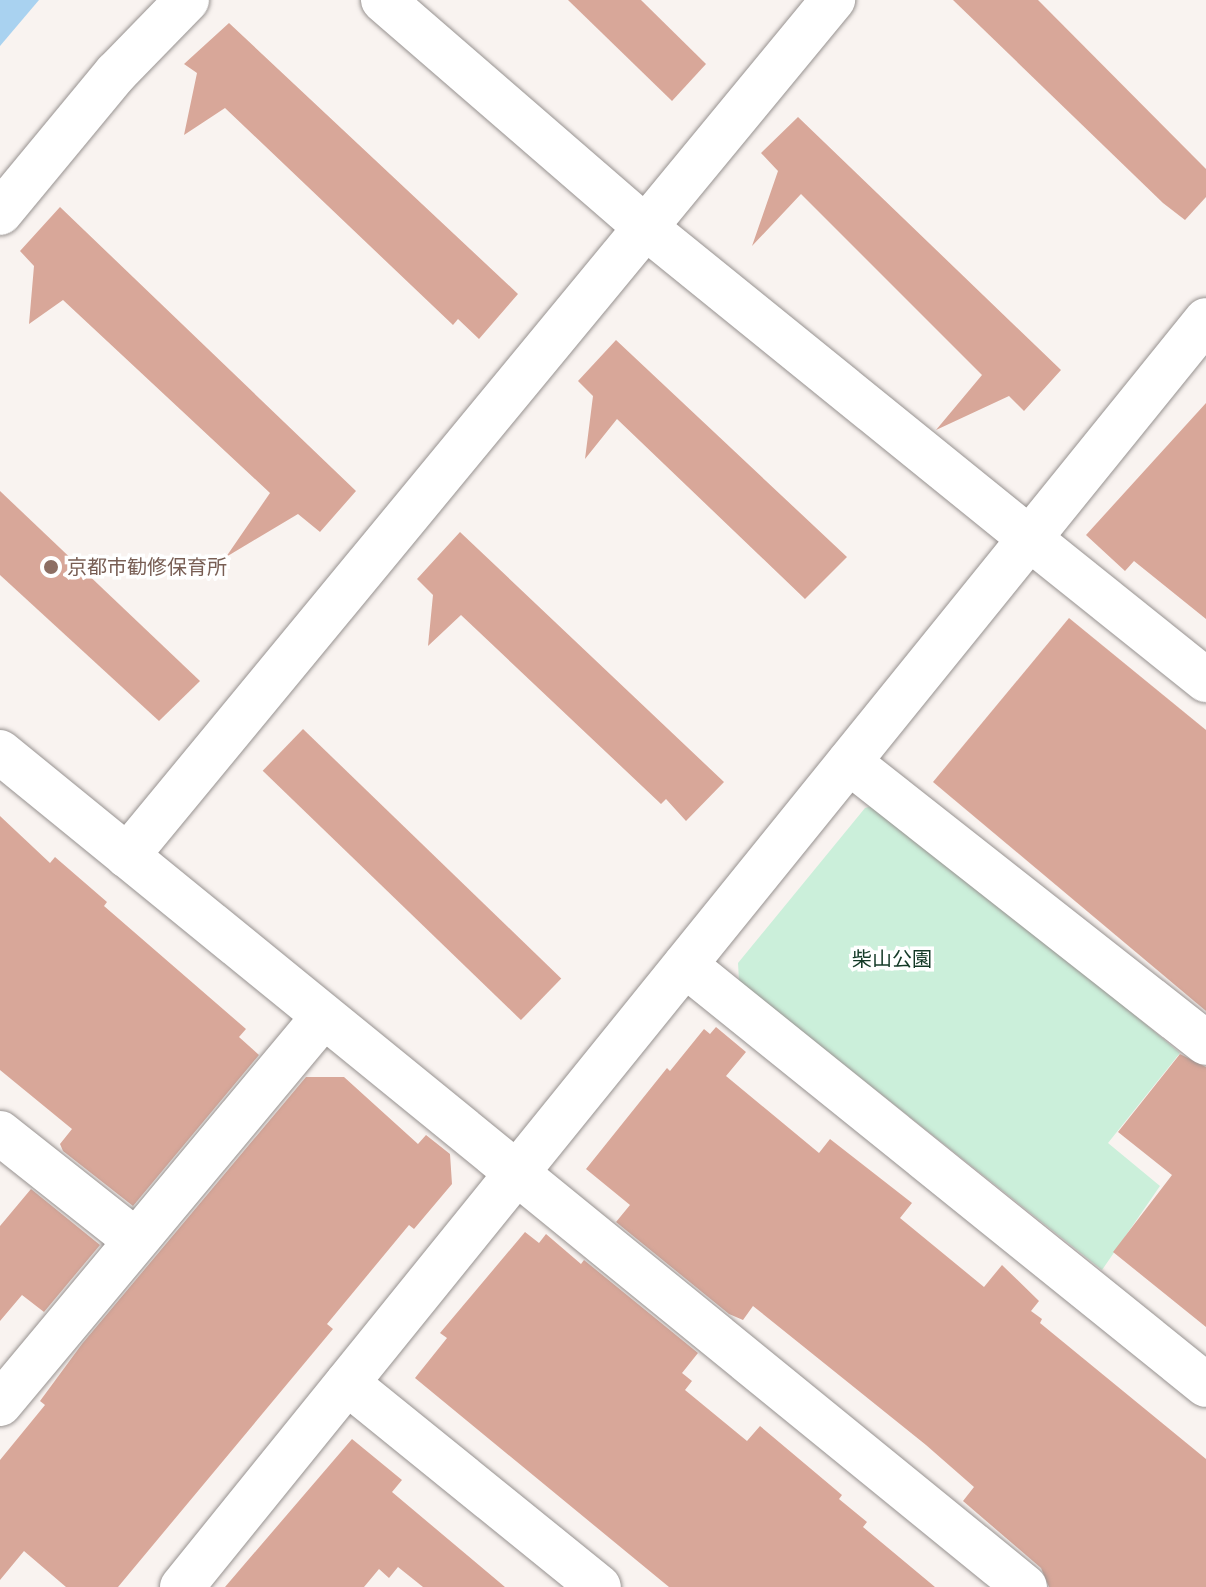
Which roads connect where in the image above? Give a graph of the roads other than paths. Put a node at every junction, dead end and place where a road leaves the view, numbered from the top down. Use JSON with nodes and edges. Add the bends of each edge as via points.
{"nodes":[{"id":1,"x":187,"y":0,"type":"edge"},
{"id":2,"x":383,"y":0,"type":"edge"},
{"id":3,"x":833,"y":0,"type":"edge"},
{"id":4,"x":0,"y":213,"type":"edge"},
{"id":5,"x":645,"y":227,"type":"junction"},
{"id":6,"x":1202,"y":332,"type":"edge"},
{"id":7,"x":1030,"y":539,"type":"junction"},
{"id":8,"x":1206,"y":680,"type":"edge"},
{"id":9,"x":0,"y":752,"type":"edge"},
{"id":10,"x":849,"y":762,"type":"junction"},
{"id":11,"x":127,"y":856,"type":"junction"},
{"id":12,"x":685,"y":965,"type":"junction"},
{"id":13,"x":323,"y":1017,"type":"junction"},
{"id":14,"x":1206,"y":1043,"type":"edge"},
{"id":15,"x":0,"y":1133,"type":"edge"},
{"id":16,"x":515,"y":1174,"type":"junction"},
{"id":17,"x":135,"y":1240,"type":"junction"},
{"id":18,"x":347,"y":1383,"type":"junction"},
{"id":19,"x":1206,"y":1385,"type":"edge"},
{"id":20,"x":0,"y":1404,"type":"edge"},
{"id":21,"x":182,"y":1587,"type":"edge"},
{"id":22,"x":599,"y":1587,"type":"edge"},
{"id":23,"x":1025,"y":1587,"type":"edge"}],
"edges":[{"from":1,"to":4,"type":"street","via":[[116,73]]},
{"from":2,"to":5,"type":"street"},
{"from":3,"to":5,"type":"street"},
{"from":5,"to":7,"type":"street"},
{"from":5,"to":11,"type":"street"},
{"from":6,"to":7,"type":"street"},
{"from":7,"to":8,"type":"street"},
{"from":7,"to":10,"type":"street"},
{"from":9,"to":11,"type":"street"},
{"from":10,"to":12,"type":"street"},
{"from":10,"to":14,"type":"street"},
{"from":11,"to":13,"type":"street"},
{"from":12,"to":16,"type":"street"},
{"from":12,"to":19,"type":"street"},
{"from":13,"to":16,"type":"street"},
{"from":13,"to":17,"type":"street"},
{"from":15,"to":17,"type":"street"},
{"from":16,"to":18,"type":"street"},
{"from":16,"to":23,"type":"street"},
{"from":17,"to":20,"type":"street"},
{"from":18,"to":21,"type":"street"},
{"from":18,"to":22,"type":"street"}]}
